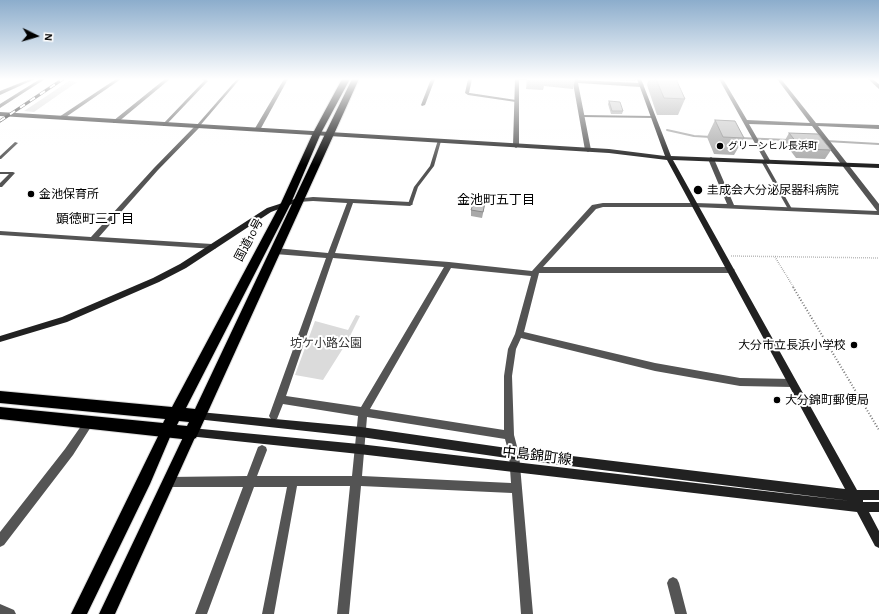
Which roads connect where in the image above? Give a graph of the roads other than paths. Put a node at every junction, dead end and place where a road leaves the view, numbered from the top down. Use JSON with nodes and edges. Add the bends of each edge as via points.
{"nodes":[{"id":1,"x":76,"y":108,"type":"edge"},
{"id":2,"x":133,"y":108,"type":"edge"},
{"id":3,"x":181,"y":108,"type":"edge"},
{"id":4,"x":214,"y":108,"type":"edge"},
{"id":5,"x":270,"y":108,"type":"edge"},
{"id":6,"x":331,"y":108,"type":"edge"},
{"id":7,"x":342,"y":108,"type":"edge"},
{"id":8,"x":516,"y":108,"type":"edge"},
{"id":9,"x":580,"y":108,"type":"edge"},
{"id":10,"x":650,"y":108,"type":"edge"},
{"id":11,"x":737,"y":108,"type":"edge"},
{"id":12,"x":801,"y":108,"type":"edge"},
{"id":13,"x":0,"y":114,"type":"edge"},
{"id":14,"x":582,"y":116,"type":"junction"},
{"id":15,"x":654,"y":117,"type":"junction"},
{"id":16,"x":61,"y":118,"type":"junction"},
{"id":17,"x":115,"y":122,"type":"junction"},
{"id":18,"x":745,"y":122,"type":"junction"},
{"id":19,"x":164,"y":125,"type":"junction"},
{"id":20,"x":815,"y":125,"type":"junction"},
{"id":21,"x":197,"y":127,"type":"junction"},
{"id":22,"x":879,"y":127,"type":"edge"},
{"id":23,"x":257,"y":130,"type":"junction"},
{"id":24,"x":317,"y":133,"type":"junction"},
{"id":25,"x":329,"y":134,"type":"junction"},
{"id":26,"x":439,"y":141,"type":"junction"},
{"id":27,"x":16,"y":144,"type":"dead end"},
{"id":28,"x":516,"y":146,"type":"junction"},
{"id":29,"x":588,"y":150,"type":"junction"},
{"id":30,"x":0,"y":158,"type":"edge"},
{"id":31,"x":669,"y":158,"type":"junction"},
{"id":32,"x":712,"y":159,"type":"junction"},
{"id":33,"x":766,"y":162,"type":"junction"},
{"id":34,"x":845,"y":165,"type":"junction"},
{"id":35,"x":879,"y":166,"type":"edge"},
{"id":36,"x":0,"y":173,"type":"edge"},
{"id":37,"x":0,"y":186,"type":"edge"},
{"id":38,"x":351,"y":201,"type":"junction"},
{"id":39,"x":292,"y":202,"type":"junction"},
{"id":40,"x":410,"y":204,"type":"joint"},
{"id":41,"x":695,"y":205,"type":"junction"},
{"id":42,"x":732,"y":207,"type":"junction"},
{"id":43,"x":879,"y":209,"type":"edge"},
{"id":44,"x":790,"y":210,"type":"junction"},
{"id":45,"x":879,"y":213,"type":"edge"},
{"id":46,"x":0,"y":233,"type":"edge"},
{"id":47,"x":93,"y":239,"type":"junction"},
{"id":48,"x":212,"y":247,"type":"junction"},
{"id":49,"x":275,"y":251,"type":"junction"},
{"id":50,"x":330,"y":256,"type":"junction"},
{"id":51,"x":449,"y":265,"type":"junction"},
{"id":52,"x":731,"y":270,"type":"junction"},
{"id":53,"x":535,"y":272,"type":"junction"},
{"id":54,"x":519,"y":334,"type":"junction"},
{"id":55,"x":0,"y":339,"type":"edge"},
{"id":56,"x":792,"y":383,"type":"junction"},
{"id":57,"x":0,"y":396,"type":"edge"},
{"id":58,"x":280,"y":399,"type":"junction"},
{"id":59,"x":363,"y":412,"type":"junction"},
{"id":60,"x":176,"y":413,"type":"junction"},
{"id":61,"x":0,"y":414,"type":"edge"},
{"id":62,"x":199,"y":416,"type":"junction"},
{"id":63,"x":274,"y":416,"type":"dead end"},
{"id":64,"x":89,"y":422,"type":"junction"},
{"id":65,"x":167,"y":430,"type":"junction"},
{"id":66,"x":361,"y":432,"type":"junction"},
{"id":67,"x":191,"y":433,"type":"junction"},
{"id":68,"x":509,"y":434,"type":"junction"},
{"id":69,"x":359,"y":449,"type":"junction"},
{"id":70,"x":262,"y":450,"type":"dead end"},
{"id":71,"x":514,"y":454,"type":"junction"},
{"id":72,"x":516,"y":468,"type":"junction"},
{"id":73,"x":251,"y":480,"type":"junction"},
{"id":74,"x":293,"y":481,"type":"junction"},
{"id":75,"x":356,"y":481,"type":"junction"},
{"id":76,"x":169,"y":482,"type":"junction"},
{"id":77,"x":516,"y":488,"type":"junction"},
{"id":78,"x":854,"y":495,"type":"junction"},
{"id":79,"x":879,"y":495,"type":"edge"},
{"id":80,"x":861,"y":507,"type":"junction"},
{"id":81,"x":879,"y":507,"type":"edge"},
{"id":82,"x":0,"y":541,"type":"edge"},
{"id":83,"x":879,"y":542,"type":"edge"},
{"id":84,"x":673,"y":583,"type":"dead end"},
{"id":85,"x":0,"y":610,"type":"edge"},
{"id":86,"x":10,"y":614,"type":"edge"},
{"id":87,"x":79,"y":614,"type":"edge"},
{"id":88,"x":107,"y":614,"type":"edge"},
{"id":89,"x":201,"y":614,"type":"edge"},
{"id":90,"x":268,"y":614,"type":"edge"},
{"id":91,"x":343,"y":614,"type":"edge"},
{"id":92,"x":527,"y":614,"type":"edge"},
{"id":93,"x":681,"y":614,"type":"edge"}],
"edges":[{"from":1,"to":16,"type":"street"},
{"from":2,"to":17,"type":"street"},
{"from":3,"to":19,"type":"lane"},
{"from":4,"to":21,"type":"lane"},
{"from":5,"to":23,"type":"street"},
{"from":6,"to":24,"type":"highway","name":"国道10号"},
{"from":7,"to":25,"type":"highway","name":"国道10号"},
{"from":8,"to":28,"type":"street"},
{"from":9,"to":14,"type":"street"},
{"from":10,"to":15,"type":"street"},
{"from":11,"to":18,"type":"street"},
{"from":12,"to":20,"type":"street"},
{"from":13,"to":16,"type":"street"},
{"from":14,"to":15,"type":"lane"},
{"from":14,"to":29,"type":"street"},
{"from":15,"to":31,"type":"street"},
{"from":16,"to":17,"type":"street"},
{"from":17,"to":19,"type":"street"},
{"from":18,"to":20,"type":"street"},
{"from":18,"to":33,"type":"street"},
{"from":19,"to":21,"type":"street"},
{"from":20,"to":22,"type":"street"},
{"from":20,"to":34,"type":"street"},
{"from":21,"to":23,"type":"street"},
{"from":21,"to":47,"type":"street"},
{"from":23,"to":24,"type":"street"},
{"from":24,"to":25,"type":"street"},
{"from":24,"to":39,"type":"highway","name":"国道10号"},
{"from":25,"to":26,"type":"street"},
{"from":25,"to":39,"type":"highway","name":"国道10号"},
{"from":26,"to":28,"type":"street"},
{"from":26,"to":40,"type":"lane","via":[[432,166],[416,187]]},
{"from":27,"to":30,"type":"lane"},
{"from":28,"to":29,"type":"street"},
{"from":29,"to":31,"type":"street"},
{"from":31,"to":32,"type":"street"},
{"from":31,"to":41,"type":"street"},
{"from":32,"to":33,"type":"street"},
{"from":32,"to":42,"type":"street"},
{"from":33,"to":34,"type":"street"},
{"from":33,"to":44,"type":"lane"},
{"from":34,"to":35,"type":"street"},
{"from":34,"to":43,"type":"street"},
{"from":36,"to":37,"type":"lane","via":[[14,173]]},
{"from":38,"to":39,"type":"street","via":[[313,199]]},
{"from":38,"to":40,"type":"street"},
{"from":38,"to":50,"type":"street"},
{"from":39,"to":48,"type":"street","via":[[269,210]]},
{"from":39,"to":49,"type":"highway","name":"国道10号"},
{"from":39,"to":60,"type":"highway","name":"国道10号"},
{"from":41,"to":42,"type":"street"},
{"from":41,"to":52,"type":"street"},
{"from":41,"to":53,"type":"street","via":[[594,207]]},
{"from":42,"to":44,"type":"street"},
{"from":44,"to":45,"type":"street"},
{"from":46,"to":47,"type":"street"},
{"from":47,"to":48,"type":"street"},
{"from":48,"to":55,"type":"street","via":[[183,266],[114,299],[64,320]]},
{"from":49,"to":50,"type":"street"},
{"from":49,"to":62,"type":"highway","name":"国道10号"},
{"from":50,"to":51,"type":"street"},
{"from":50,"to":58,"type":"street"},
{"from":51,"to":53,"type":"street"},
{"from":51,"to":59,"type":"street"},
{"from":52,"to":53,"type":"street"},
{"from":52,"to":56,"type":"street"},
{"from":53,"to":54,"type":"street"},
{"from":54,"to":56,"type":"street","via":[[655,367],[732,381]]},
{"from":54,"to":68,"type":"street","via":[[512,349],[508,376]]},
{"from":56,"to":78,"type":"street"},
{"from":57,"to":60,"type":"highway"},
{"from":58,"to":59,"type":"street"},
{"from":58,"to":63,"type":"street"},
{"from":59,"to":66,"type":"street"},
{"from":59,"to":68,"type":"street"},
{"from":60,"to":62,"type":"highway"},
{"from":60,"to":65,"type":"highway","name":"国道10号"},
{"from":61,"to":64,"type":"highway"},
{"from":62,"to":66,"type":"street","name":"中島錦町線"},
{"from":62,"to":67,"type":"highway","name":"国道10号"},
{"from":64,"to":65,"type":"highway"},
{"from":64,"to":82,"type":"street"},
{"from":65,"to":67,"type":"highway"},
{"from":65,"to":87,"type":"main road"},
{"from":66,"to":69,"type":"street"},
{"from":66,"to":71,"type":"street","name":"中島錦町線"},
{"from":67,"to":69,"type":"street","name":"中島錦町線"},
{"from":67,"to":76,"type":"main road"},
{"from":68,"to":71,"type":"street"},
{"from":69,"to":72,"type":"street","name":"中島錦町線"},
{"from":69,"to":75,"type":"street"},
{"from":70,"to":73,"type":"street"},
{"from":71,"to":72,"type":"street"},
{"from":71,"to":78,"type":"street","name":"中島錦町線"},
{"from":72,"to":77,"type":"street"},
{"from":72,"to":80,"type":"street","name":"中島錦町線"},
{"from":73,"to":74,"type":"street"},
{"from":73,"to":76,"type":"street"},
{"from":73,"to":89,"type":"street"},
{"from":74,"to":75,"type":"street"},
{"from":74,"to":90,"type":"street"},
{"from":75,"to":77,"type":"street"},
{"from":75,"to":91,"type":"street"},
{"from":76,"to":88,"type":"main road"},
{"from":77,"to":92,"type":"street"},
{"from":78,"to":79,"type":"street","name":"中島錦町線"},
{"from":78,"to":80,"type":"street"},
{"from":80,"to":81,"type":"street","name":"中島錦町線"},
{"from":80,"to":83,"type":"street"},
{"from":84,"to":93,"type":"street"},
{"from":85,"to":86,"type":"street"}]}
